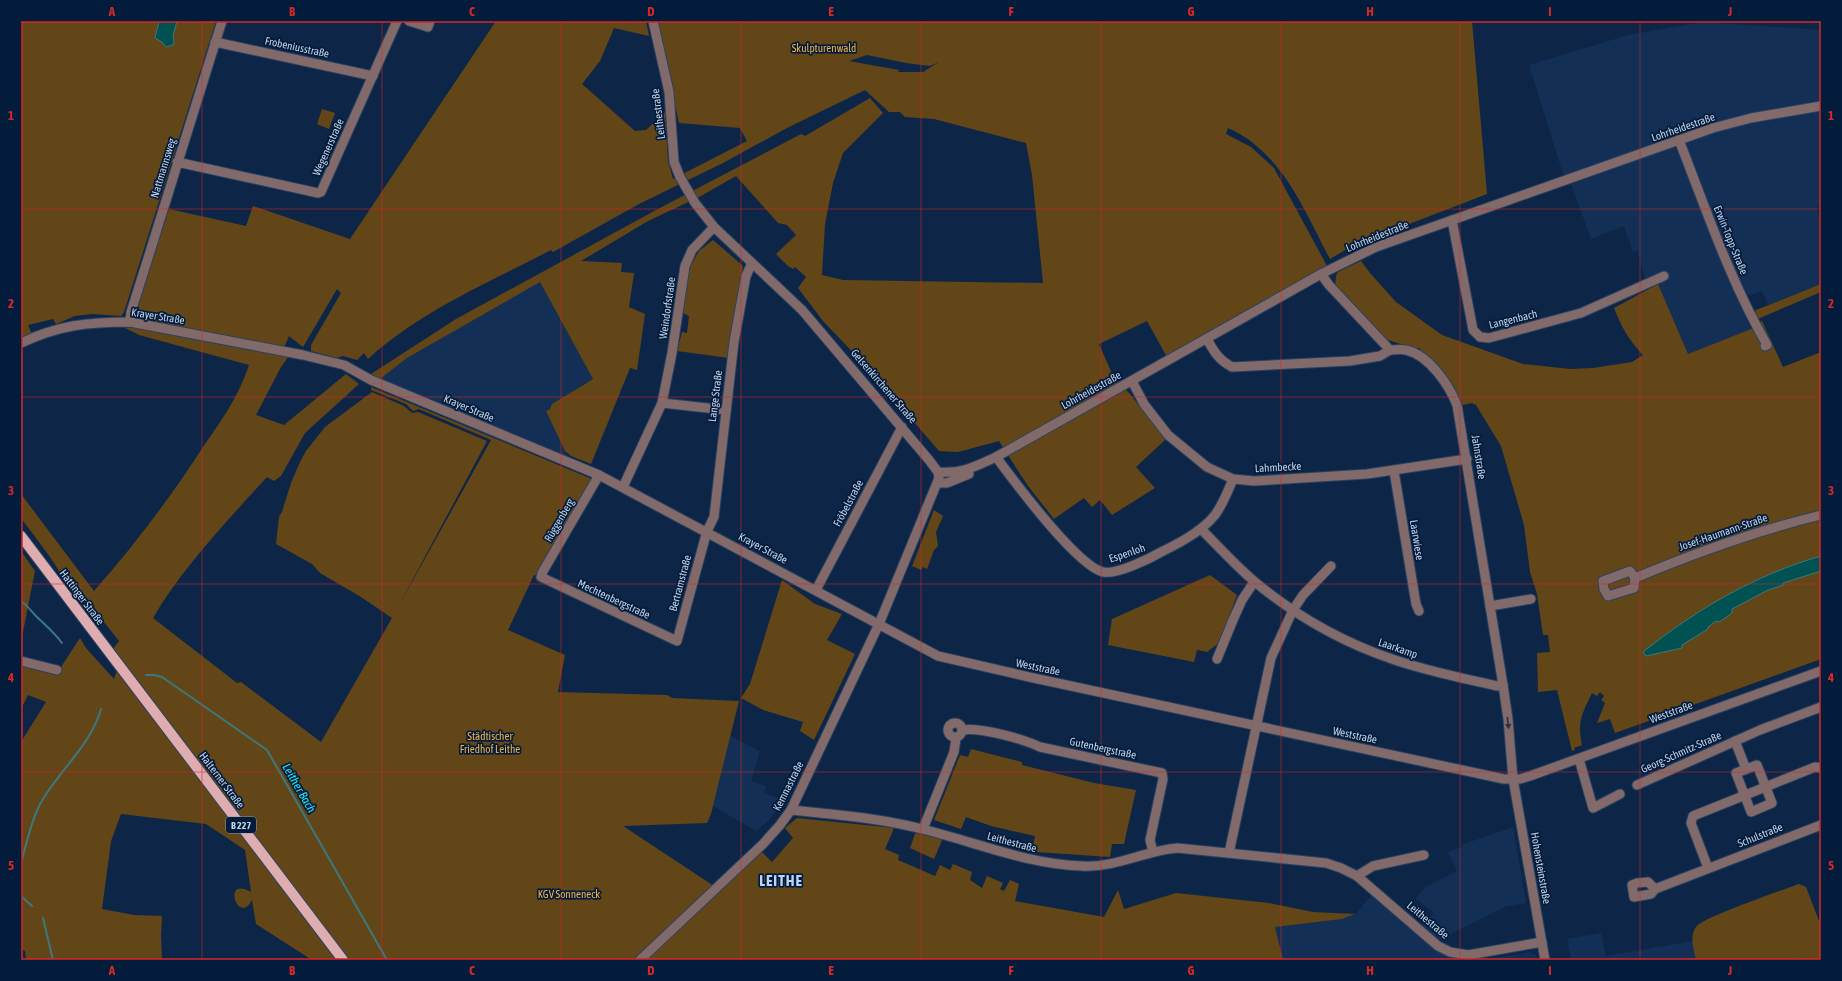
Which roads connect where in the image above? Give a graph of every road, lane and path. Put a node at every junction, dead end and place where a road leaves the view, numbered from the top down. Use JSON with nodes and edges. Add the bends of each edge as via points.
{"nodes":[{"id":1,"x":222,"y":21,"type":"edge"},
{"id":2,"x":398,"y":21,"type":"edge"},
{"id":3,"x":409,"y":21,"type":"edge"},
{"id":4,"x":430,"y":21,"type":"edge"},
{"id":5,"x":653,"y":21,"type":"edge"},
{"id":6,"x":215,"y":42,"type":"junction"},
{"id":7,"x":374,"y":76,"type":"junction"},
{"id":8,"x":1821,"y":106,"type":"edge"},
{"id":9,"x":1679,"y":140,"type":"junction"},
{"id":10,"x":177,"y":162,"type":"junction"},
{"id":11,"x":694,"y":202,"type":"joint"},
{"id":12,"x":1452,"y":220,"type":"junction"},
{"id":13,"x":714,"y":227,"type":"junction"},
{"id":14,"x":752,"y":263,"type":"junction"},
{"id":15,"x":1321,"y":274,"type":"junction"},
{"id":16,"x":1664,"y":276,"type":"dead end"},
{"id":17,"x":130,"y":322,"type":"junction"},
{"id":18,"x":1206,"y":339,"type":"junction"},
{"id":19,"x":21,"y":343,"type":"edge"},
{"id":20,"x":1765,"y":346,"type":"dead end"},
{"id":21,"x":1390,"y":350,"type":"junction"},
{"id":22,"x":1132,"y":381,"type":"junction"},
{"id":23,"x":662,"y":403,"type":"junction"},
{"id":24,"x":726,"y":410,"type":"junction"},
{"id":25,"x":902,"y":426,"type":"junction"},
{"id":26,"x":996,"y":457,"type":"junction"},
{"id":27,"x":1467,"y":459,"type":"junction"},
{"id":28,"x":975,"y":467,"type":"junction"},
{"id":29,"x":1394,"y":471,"type":"junction"},
{"id":30,"x":938,"y":472,"type":"junction"},
{"id":31,"x":599,"y":475,"type":"junction"},
{"id":32,"x":1233,"y":479,"type":"junction"},
{"id":33,"x":938,"y":483,"type":"junction"},
{"id":34,"x":623,"y":487,"type":"junction"},
{"id":35,"x":1821,"y":515,"type":"edge"},
{"id":36,"x":1201,"y":529,"type":"junction"},
{"id":37,"x":707,"y":532,"type":"junction"},
{"id":38,"x":21,"y":536,"type":"edge"},
{"id":39,"x":1331,"y":566,"type":"dead end"},
{"id":40,"x":541,"y":577,"type":"joint"},
{"id":41,"x":1635,"y":578,"type":"dead end"},
{"id":42,"x":1254,"y":582,"type":"junction"},
{"id":43,"x":816,"y":590,"type":"junction"},
{"id":44,"x":1531,"y":599,"type":"dead end"},
{"id":45,"x":1490,"y":606,"type":"junction"},
{"id":46,"x":1293,"y":610,"type":"junction"},
{"id":47,"x":1419,"y":611,"type":"dead end"},
{"id":48,"x":880,"y":624,"type":"junction"},
{"id":49,"x":677,"y":642,"type":"joint"},
{"id":50,"x":1217,"y":659,"type":"dead end"},
{"id":51,"x":21,"y":661,"type":"edge"},
{"id":52,"x":57,"y":670,"type":"dead end"},
{"id":53,"x":1821,"y":671,"type":"edge"},
{"id":54,"x":124,"y":672,"type":"joint"},
{"id":55,"x":1503,"y":685,"type":"junction"},
{"id":56,"x":1821,"y":707,"type":"edge"},
{"id":57,"x":1255,"y":725,"type":"junction"},
{"id":58,"x":962,"y":730,"type":"junction"},
{"id":59,"x":956,"y":738,"type":"junction"},
{"id":60,"x":1735,"y":741,"type":"junction"},
{"id":61,"x":1579,"y":758,"type":"junction"},
{"id":62,"x":1821,"y":768,"type":"edge"},
{"id":63,"x":1746,"y":769,"type":"junction"},
{"id":64,"x":1513,"y":779,"type":"junction"},
{"id":65,"x":1637,"y":785,"type":"dead end"},
{"id":66,"x":1765,"y":787,"type":"junction"},
{"id":67,"x":1620,"y":794,"type":"dead end"},
{"id":68,"x":1744,"y":795,"type":"junction"},
{"id":69,"x":790,"y":810,"type":"junction"},
{"id":70,"x":1821,"y":825,"type":"edge"},
{"id":71,"x":923,"y":829,"type":"junction"},
{"id":72,"x":1153,"y":852,"type":"junction"},
{"id":73,"x":1229,"y":853,"type":"junction"},
{"id":74,"x":1424,"y":855,"type":"dead end"},
{"id":75,"x":1708,"y":868,"type":"junction"},
{"id":76,"x":1357,"y":876,"type":"junction"},
{"id":77,"x":1654,"y":889,"type":"dead end"},
{"id":78,"x":1542,"y":942,"type":"junction"},
{"id":79,"x":343,"y":960,"type":"edge"},
{"id":80,"x":640,"y":960,"type":"edge"},
{"id":81,"x":1545,"y":960,"type":"edge"}],
"edges":[{"from":1,"to":6,"type":"street","name":"Nattmannsweg"},
{"from":2,"to":7,"type":"street","name":"Wegenerstraße"},
{"from":3,"to":4,"type":"street","via":[[428,27]]},
{"from":5,"to":11,"type":"street","name":"Leithestraße","via":[[669,92],[674,162]]},
{"from":6,"to":7,"type":"street","name":"Frobeniusstraße"},
{"from":6,"to":10,"type":"street","name":"Nattmannsweg"},
{"from":7,"to":10,"type":"street","name":"Wegenerstraße","via":[[321,192]]},
{"from":8,"to":9,"type":"street","name":"Lohrheidestraße","via":[[1744,120]]},
{"from":9,"to":12,"type":"street","name":"Lohrheidestraße"},
{"from":9,"to":20,"type":"street","name":"Erwin-Topp-Straße","via":[[1726,260],[1751,318],[1767,345]]},
{"from":10,"to":17,"type":"street","name":"Nattmannsweg"},
{"from":11,"to":13,"type":"street","name":"Gelsenkirchener Straße"},
{"from":12,"to":15,"type":"street","name":"Lohrheidestraße","via":[[1376,247]]},
{"from":12,"to":16,"type":"street","name":"Langenbach","via":[[1473,330],[1480,337],[1489,338],[1582,313]]},
{"from":13,"to":14,"type":"street","name":"Gelsenkirchener Straße"},
{"from":13,"to":23,"type":"street","name":"Weindorfstraße","via":[[696,245],[685,266]]},
{"from":14,"to":24,"type":"street","name":"Lange Straße","via":[[746,276],[740,309]]},
{"from":14,"to":25,"type":"street","name":"Gelsenkirchener Straße","via":[[802,310]]},
{"from":15,"to":18,"type":"street","name":"Lohrheidestraße"},
{"from":15,"to":21,"type":"street"},
{"from":17,"to":19,"type":"street","name":"Krayer Straße","via":[[71,326]]},
{"from":17,"to":31,"type":"street","name":"Krayer Straße","via":[[282,350],[344,365],[371,380]]},
{"from":18,"to":21,"type":"street","name":"Jahnstraße","via":[[1216,355],[1232,367],[1350,361],[1380,356]]},
{"from":18,"to":22,"type":"street","name":"Lohrheidestraße"},
{"from":21,"to":27,"type":"street","name":"Jahnstraße","via":[[1406,350],[1436,370],[1457,405]]},
{"from":22,"to":26,"type":"street","name":"Lohrheidestraße"},
{"from":22,"to":32,"type":"street","name":"Lahmbecke","via":[[1144,404],[1168,435],[1206,467]]},
{"from":23,"to":24,"type":"street"},
{"from":23,"to":34,"type":"street","name":"Weindorfstraße"},
{"from":24,"to":37,"type":"street","name":"Lange Straße","via":[[714,517]]},
{"from":25,"to":30,"type":"street","name":"Gelsenkirchener Straße"},
{"from":25,"to":43,"type":"street","name":"Fröbelstraße"},
{"from":26,"to":28,"type":"street","name":"Lohrheidestraße"},
{"from":26,"to":36,"type":"street","name":"Espenloh","via":[[1028,500],[1065,542],[1093,567],[1103,572],[1115,571],[1153,557]]},
{"from":27,"to":29,"type":"street","name":"Lahmbecke"},
{"from":27,"to":45,"type":"street","name":"Jahnstraße"},
{"from":28,"to":30,"type":"street","name":"Lohrheidestraße","via":[[953,473]]},
{"from":28,"to":33,"type":"street","name":"Lohrheidestraße","via":[[970,474],[947,483]]},
{"from":29,"to":32,"type":"street","name":"Lahmbecke","via":[[1254,481]]},
{"from":29,"to":47,"type":"street","name":"Laarwiese"},
{"from":30,"to":33,"type":"street"},
{"from":31,"to":34,"type":"street","name":"Krayer Straße"},
{"from":31,"to":40,"type":"street","name":"Rüggenberg"},
{"from":32,"to":36,"type":"street","name":"Espenloh","via":[[1222,505]]},
{"from":33,"to":48,"type":"street"},
{"from":34,"to":37,"type":"street","name":"Krayer Straße"},
{"from":35,"to":41,"type":"street","name":"Josef-Haumann-Straße","via":[[1749,534]]},
{"from":36,"to":42,"type":"street","name":"Laarkamp"},
{"from":37,"to":43,"type":"street","name":"Krayer Straße"},
{"from":37,"to":49,"type":"street","name":"Bertramstraße"},
{"from":38,"to":54,"type":"main road","name":"Hattinger Straße","number":"B 227"},
{"from":39,"to":46,"type":"street","via":[[1309,588]]},
{"from":40,"to":49,"type":"street","name":"Mechtenbergstraße"},
{"from":42,"to":46,"type":"street","name":"Laarkamp"},
{"from":42,"to":50,"type":"street","via":[[1242,600]]},
{"from":43,"to":48,"type":"street","name":"Krayer Straße"},
{"from":44,"to":45,"type":"street"},
{"from":45,"to":55,"type":"street","name":"Jahnstraße"},
{"from":46,"to":55,"type":"street","name":"Laarkamp","via":[[1361,648],[1459,677],[1497,686]]},
{"from":46,"to":57,"type":"street","via":[[1271,658]]},
{"from":48,"to":57,"type":"street","name":"Weststraße","via":[[938,656]]},
{"from":48,"to":69,"type":"street","name":"Kemnastraße"},
{"from":51,"to":52,"type":"street"},
{"from":53,"to":61,"type":"street","name":"Weststraße"},
{"from":54,"to":79,"type":"main road","name":"Halterner Straße","number":"B 227"},
{"from":55,"to":64,"type":"street","name":"Jahnstraße","one_way":true},
{"from":56,"to":60,"type":"street","name":"Georg-Schmitz-Straße"},
{"from":57,"to":64,"type":"street","name":"Weststraße"},
{"from":57,"to":73,"type":"street"},
{"from":58,"to":59,"type":"street","name":"Gutenbergstraße"},
{"from":58,"to":59,"type":"street","name":"Gutenbergstraße","via":[[956,723],[949,726],[949,735]]},
{"from":58,"to":72,"type":"street","name":"Gutenbergstraße","via":[[972,729],[1028,741],[1040,747],[1162,773],[1150,840]]},
{"from":59,"to":71,"type":"street","name":"Gutenbergstraße","via":[[954,752]]},
{"from":60,"to":63,"type":"street","name":"Georg-Schmitz-Straße"},
{"from":60,"to":65,"type":"street","name":"Georg-Schmitz-Straße"},
{"from":61,"to":64,"type":"street","name":"Weststraße","via":[[1530,776]]},
{"from":61,"to":67,"type":"street","via":[[1593,808]]},
{"from":62,"to":66,"type":"street","via":[[1814,767]]},
{"from":63,"to":66,"type":"street","via":[[1757,765]]},
{"from":63,"to":68,"type":"street","via":[[1736,773]]},
{"from":64,"to":78,"type":"street","name":"Hohensteinstraße"},
{"from":66,"to":68,"type":"street"},
{"from":66,"to":68,"type":"street","via":[[1772,803],[1752,812]]},
{"from":68,"to":75,"type":"street","via":[[1691,817]]},
{"from":69,"to":71,"type":"street","name":"Leithestraße","via":[[853,815]]},
{"from":69,"to":80,"type":"street","name":"Kemnastraße","via":[[763,844]]},
{"from":70,"to":75,"type":"street","name":"Schulstraße"},
{"from":71,"to":72,"type":"street","name":"Leithestraße","via":[[1017,857],[1062,865],[1104,866]]},
{"from":72,"to":73,"type":"street","name":"Leithestraße","via":[[1177,848]]},
{"from":73,"to":76,"type":"street","name":"Leithestraße","via":[[1326,862]]},
{"from":74,"to":76,"type":"street","via":[[1373,866]]},
{"from":75,"to":77,"type":"street"},
{"from":76,"to":78,"type":"street","name":"Leithestraße","via":[[1438,946],[1450,952],[1468,955]]},
{"from":78,"to":81,"type":"street","name":"Hohensteinstraße"}]}
